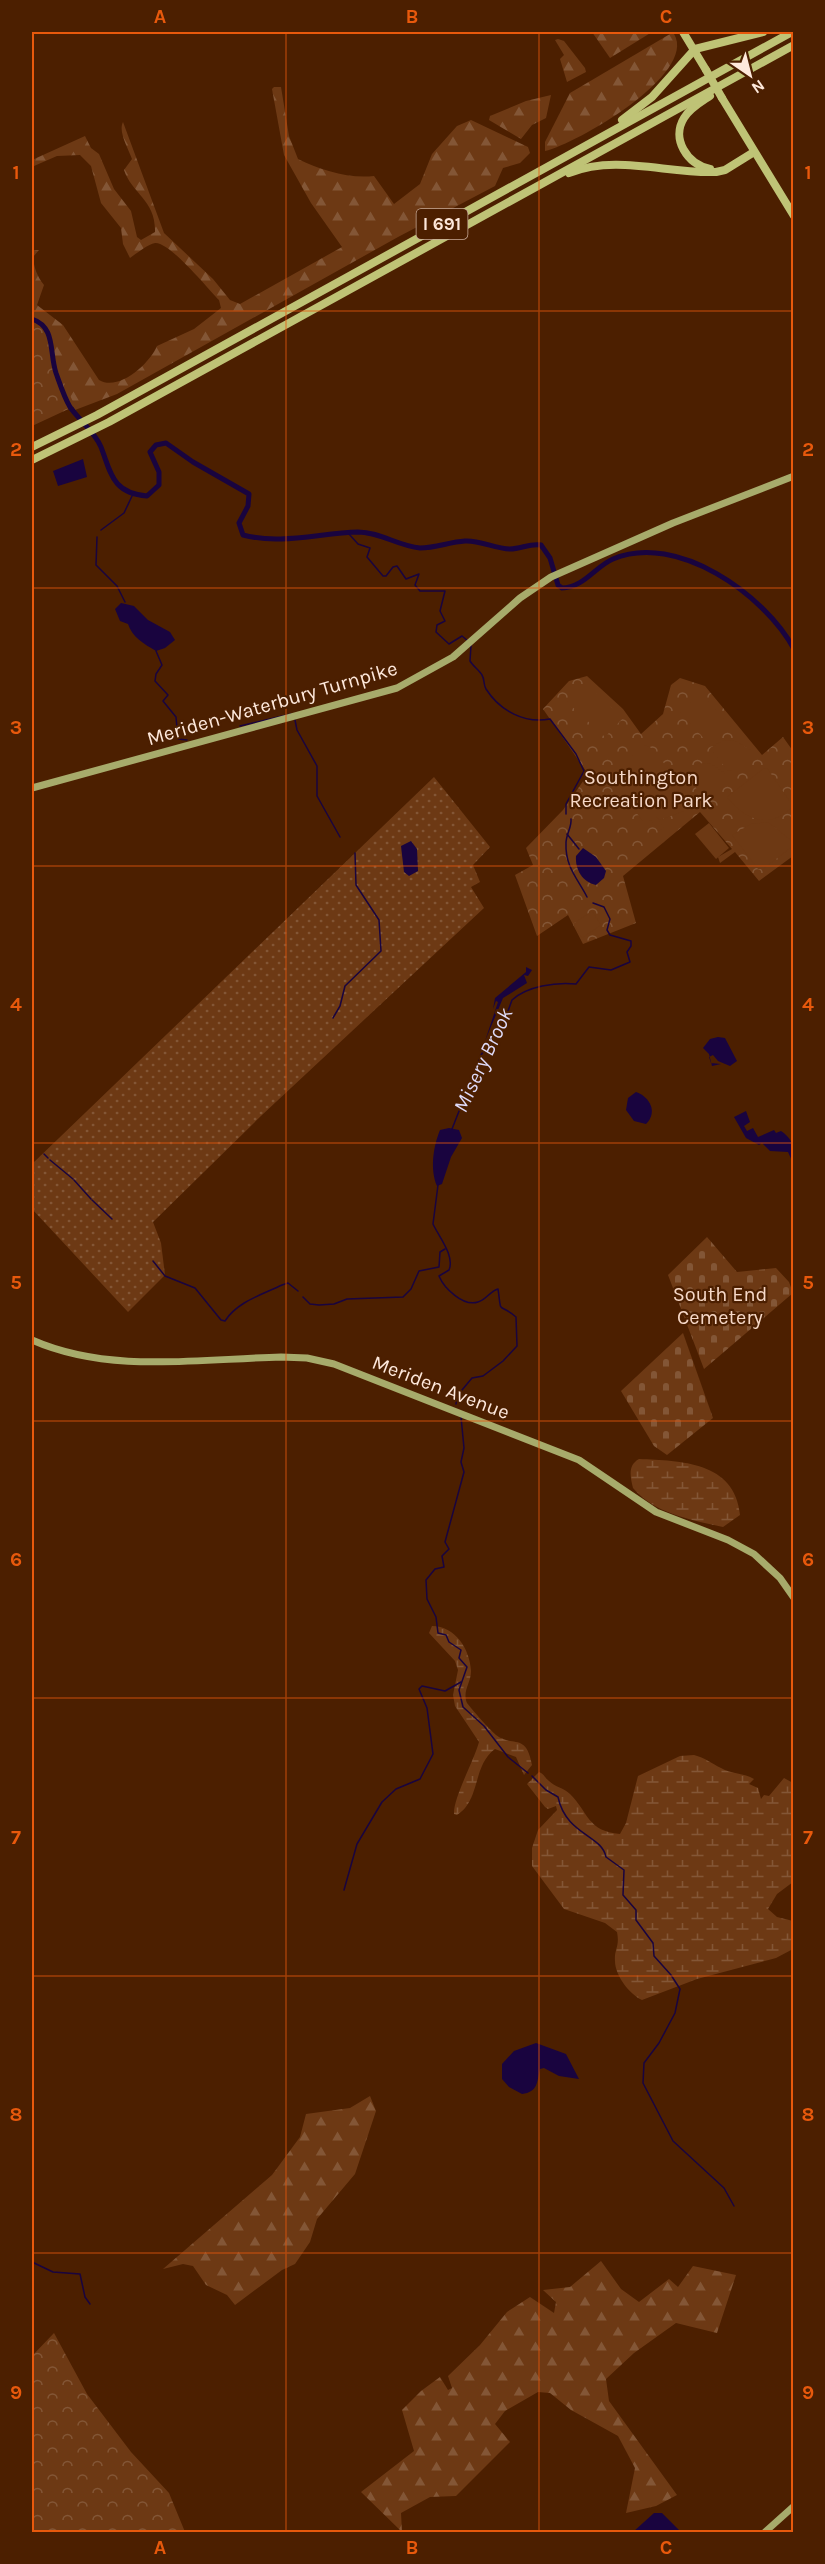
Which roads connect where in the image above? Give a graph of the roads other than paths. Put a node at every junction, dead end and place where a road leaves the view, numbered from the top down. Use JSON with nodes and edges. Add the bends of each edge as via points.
{"nodes":[{"id":1,"x":683,"y":32,"type":"edge"},
{"id":2,"x":763,"y":32,"type":"edge"},
{"id":3,"x":792,"y":32,"type":"edge"},
{"id":4,"x":794,"y":45,"type":"edge"},
{"id":5,"x":694,"y":50,"type":"junction"},
{"id":6,"x":753,"y":67,"type":"junction"},
{"id":7,"x":754,"y":152,"type":"junction"},
{"id":8,"x":561,"y":159,"type":"junction"},
{"id":9,"x":728,"y":167,"type":"junction"},
{"id":10,"x":528,"y":191,"type":"junction"},
{"id":11,"x":794,"y":216,"type":"edge"},
{"id":12,"x":32,"y":447,"type":"edge"},
{"id":13,"x":32,"y":460,"type":"edge"},
{"id":14,"x":794,"y":476,"type":"edge"},
{"id":15,"x":32,"y":788,"type":"edge"},
{"id":16,"x":32,"y":1340,"type":"edge"},
{"id":17,"x":794,"y":1598,"type":"edge"},
{"id":18,"x":794,"y":2506,"type":"edge"},
{"id":19,"x":765,"y":2532,"type":"edge"}],
"edges":[{"from":1,"to":5,"type":"highway"},
{"from":2,"to":5,"type":"highway"},
{"from":3,"to":8,"type":"highway","number":"I 691"},
{"from":4,"to":6,"type":"highway","number":"I 691"},
{"from":5,"to":7,"type":"highway","bridge":true},
{"from":5,"to":8,"type":"highway","via":[[646,102]]},
{"from":6,"to":9,"type":"highway","via":[[691,110],[681,127],[682,147],[693,162],[709,169]]},
{"from":6,"to":10,"type":"highway","number":"I 691"},
{"from":7,"to":9,"type":"highway"},
{"from":7,"to":11,"type":"highway"},
{"from":8,"to":12,"type":"highway","number":"I 691"},
{"from":9,"to":10,"type":"highway","via":[[709,172],[596,166]]},
{"from":10,"to":13,"type":"highway","number":"I 691","via":[[100,427]]},
{"from":14,"to":15,"type":"main road","name":"Meriden-Waterbury Turnpike","via":[[673,523],[554,576],[520,598],[470,644],[421,676],[375,695]]},
{"from":16,"to":17,"type":"main road","name":"Meriden Avenue","via":[[102,1360],[281,1357],[334,1364],[579,1460],[656,1512],[754,1554],[780,1578]]},
{"from":18,"to":19,"type":"main road"}]}
